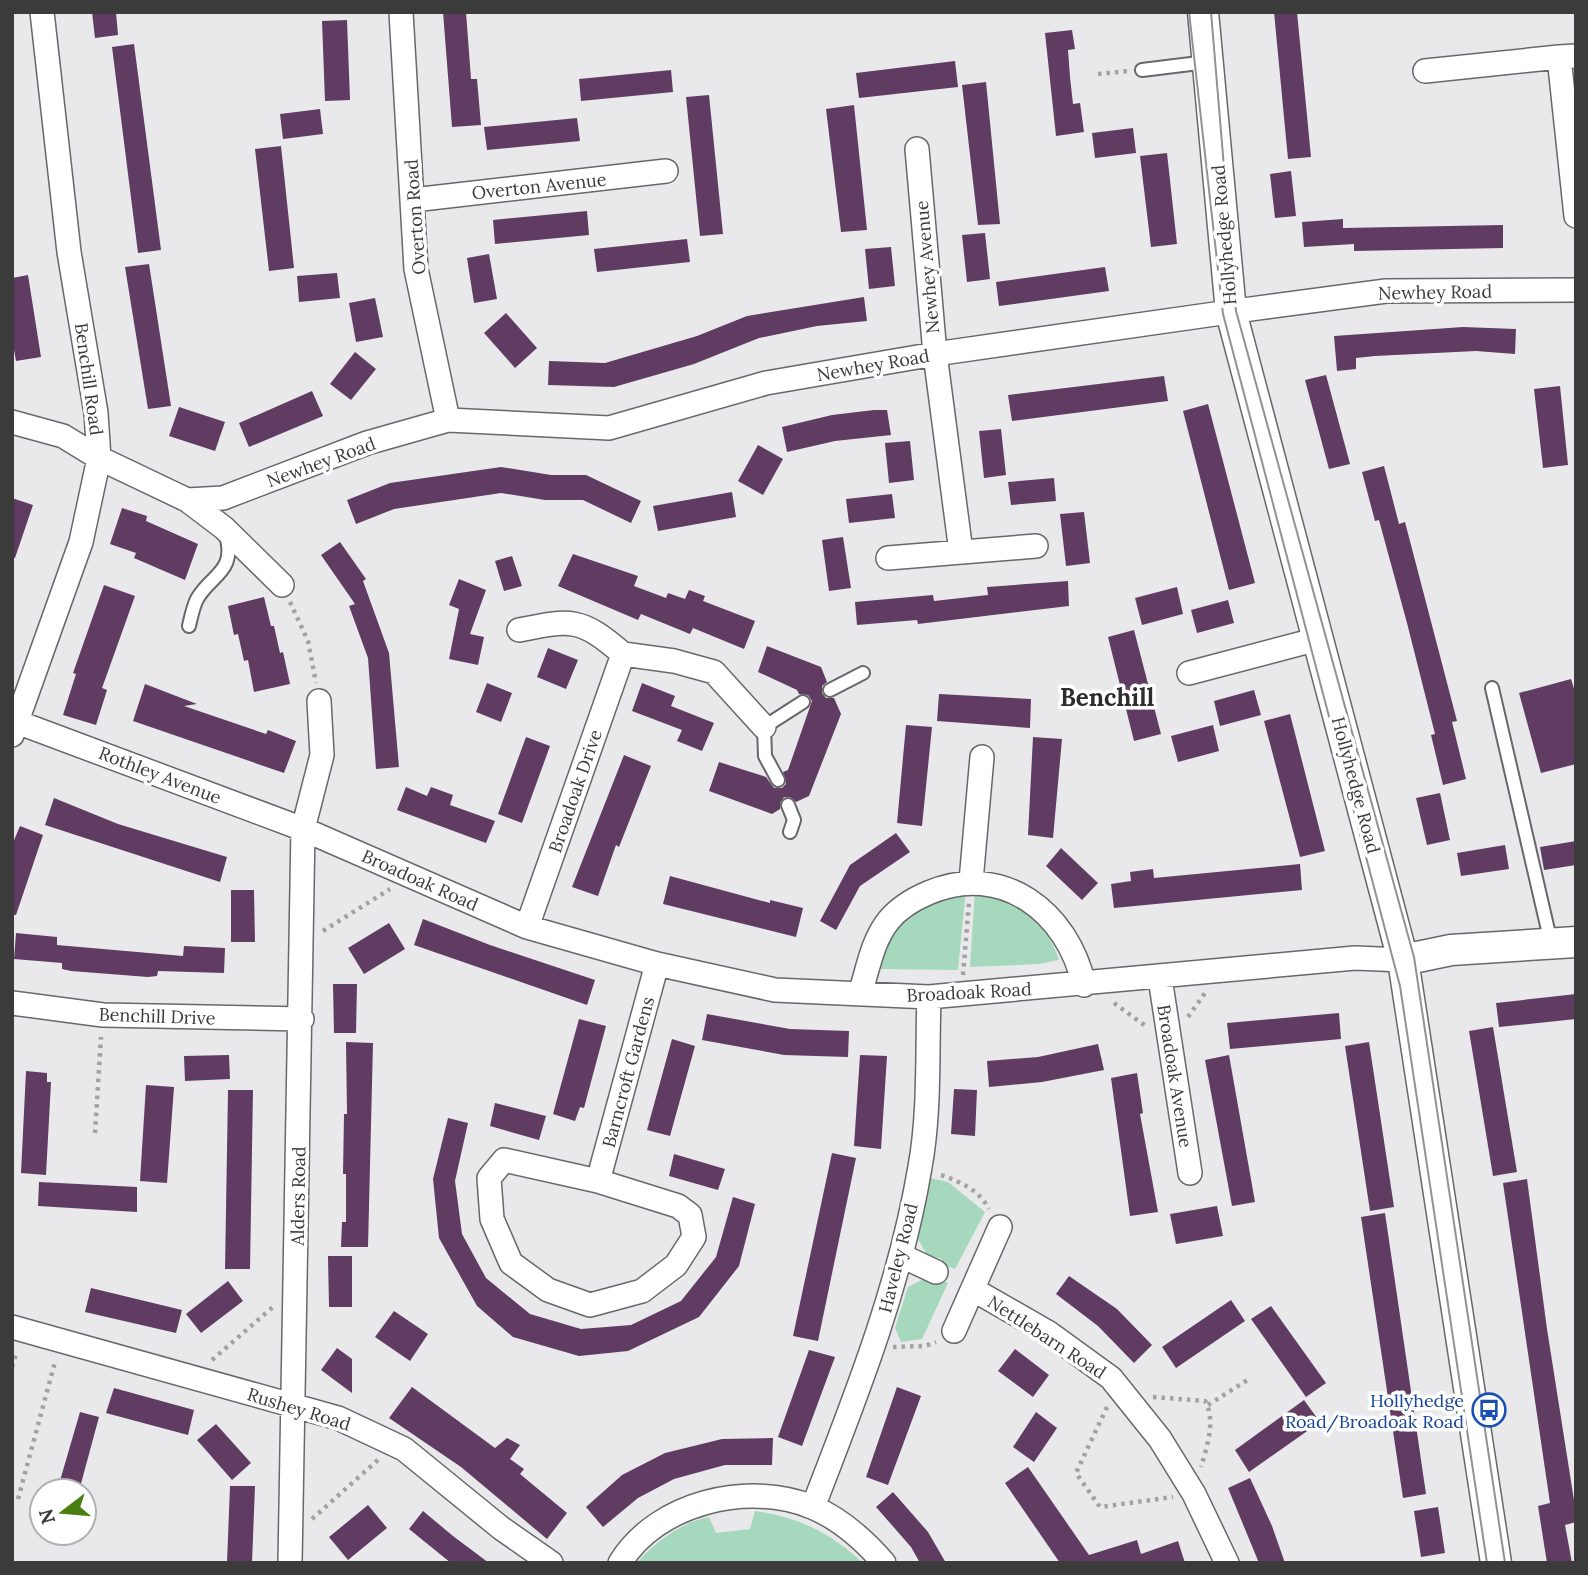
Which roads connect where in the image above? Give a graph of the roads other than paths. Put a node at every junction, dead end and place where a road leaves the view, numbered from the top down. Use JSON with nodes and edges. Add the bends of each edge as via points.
{"nodes":[{"id":1,"x":42,"y":12,"type":"edge"},
{"id":2,"x":401,"y":12,"type":"edge"},
{"id":3,"x":1203,"y":12,"type":"edge"},
{"id":4,"x":1567,"y":56,"type":"edge"},
{"id":5,"x":1208,"y":62,"type":"junction"},
{"id":6,"x":1142,"y":70,"type":"road end"},
{"id":7,"x":1425,"y":71,"type":"dead end"},
{"id":8,"x":916,"y":149,"type":"dead end"},
{"id":9,"x":666,"y":172,"type":"dead end"},
{"id":10,"x":413,"y":200,"type":"junction"},
{"id":11,"x":1576,"y":216,"type":"edge"},
{"id":12,"x":1576,"y":290,"type":"edge"},
{"id":13,"x":1231,"y":312,"type":"junction"},
{"id":14,"x":935,"y":354,"type":"junction"},
{"id":15,"x":448,"y":420,"type":"junction"},
{"id":16,"x":12,"y":422,"type":"edge"},
{"id":17,"x":99,"y":458,"type":"junction"},
{"id":18,"x":187,"y":500,"type":"junction"},
{"id":19,"x":224,"y":528,"type":"junction"},
{"id":20,"x":1036,"y":546,"type":"dead end"},
{"id":21,"x":961,"y":552,"type":"junction"},
{"id":22,"x":888,"y":558,"type":"dead end"},
{"id":23,"x":282,"y":585,"type":"road end"},
{"id":24,"x":189,"y":626,"type":"dead end"},
{"id":25,"x":519,"y":630,"type":"dead end"},
{"id":26,"x":1318,"y":639,"type":"junction"},
{"id":27,"x":623,"y":654,"type":"junction"},
{"id":28,"x":863,"y":673,"type":"dead end"},
{"id":29,"x":1189,"y":673,"type":"dead end"},
{"id":30,"x":1492,"y":688,"type":"dead end"},
{"id":31,"x":830,"y":690,"type":"dead end"},
{"id":32,"x":319,"y":701,"type":"road end"},
{"id":33,"x":803,"y":702,"type":"dead end"},
{"id":34,"x":764,"y":727,"type":"junction"},
{"id":35,"x":15,"y":729,"type":"edge"},
{"id":36,"x":982,"y":757,"type":"dead end"},
{"id":37,"x":778,"y":780,"type":"dead end"},
{"id":38,"x":789,"y":805,"type":"dead end"},
{"id":39,"x":303,"y":829,"type":"junction"},
{"id":40,"x":790,"y":832,"type":"dead end"},
{"id":41,"x":971,"y":881,"type":"junction"},
{"id":42,"x":527,"y":927,"type":"junction"},
{"id":43,"x":1564,"y":942,"type":"edge"},
{"id":44,"x":1403,"y":960,"type":"junction"},
{"id":45,"x":657,"y":964,"type":"junction"},
{"id":46,"x":1160,"y":978,"type":"junction"},
{"id":47,"x":1084,"y":985,"type":"junction"},
{"id":48,"x":860,"y":995,"type":"junction"},
{"id":49,"x":929,"y":997,"type":"junction"},
{"id":50,"x":12,"y":1003,"type":"edge"},
{"id":51,"x":302,"y":1019,"type":"junction"},
{"id":52,"x":1190,"y":1173,"type":"dead end"},
{"id":53,"x":598,"y":1181,"type":"junction"},
{"id":54,"x":1000,"y":1227,"type":"road end"},
{"id":55,"x":902,"y":1256,"type":"junction"},
{"id":56,"x":936,"y":1272,"type":"dead end"},
{"id":57,"x":974,"y":1290,"type":"junction"},
{"id":58,"x":12,"y":1328,"type":"edge"},
{"id":59,"x":954,"y":1331,"type":"road end"},
{"id":60,"x":293,"y":1406,"type":"junction"},
{"id":61,"x":813,"y":1507,"type":"junction"},
{"id":62,"x":290,"y":1563,"type":"edge"},
{"id":63,"x":551,"y":1563,"type":"edge"},
{"id":64,"x":620,"y":1563,"type":"edge"},
{"id":65,"x":884,"y":1563,"type":"edge"},
{"id":66,"x":1227,"y":1563,"type":"edge"},
{"id":67,"x":1496,"y":1563,"type":"edge"}],
"edges":[{"from":1,"to":17,"type":"street","name":"Benchill Road","via":[[69,252],[96,413]]},
{"from":2,"to":10,"type":"street","name":"Overton Road"},
{"from":3,"to":5,"type":"street","name":"Hollyhedge Road"},
{"from":4,"to":7,"type":"street"},
{"from":4,"to":11,"type":"street"},
{"from":5,"to":6,"type":"lane"},
{"from":5,"to":13,"type":"street","name":"Hollyhedge Road"},
{"from":8,"to":14,"type":"street","name":"Newhey Avenue"},
{"from":9,"to":10,"type":"street","name":"Overton Avenue"},
{"from":10,"to":15,"type":"street","name":"Overton Road","via":[[416,269]]},
{"from":12,"to":13,"type":"street","name":"Newhey Road","via":[[1386,291]]},
{"from":13,"to":14,"type":"street","name":"Newhey Road"},
{"from":13,"to":26,"type":"street","name":"Hollyhedge Road"},
{"from":14,"to":15,"type":"street","name":"Newhey Road","via":[[766,383],[609,428]]},
{"from":14,"to":21,"type":"street","name":"Newhey Avenue"},
{"from":15,"to":18,"type":"street","name":"Newhey Road","via":[[367,443],[223,498]]},
{"from":16,"to":17,"type":"street","via":[[63,436]]},
{"from":17,"to":18,"type":"street"},
{"from":17,"to":35,"type":"street","name":"Benchill Road","via":[[80,542]]},
{"from":18,"to":19,"type":"street"},
{"from":19,"to":23,"type":"street"},
{"from":19,"to":24,"type":"lane","via":[[227,562],[197,599]]},
{"from":20,"to":21,"type":"street"},
{"from":21,"to":22,"type":"street"},
{"from":25,"to":27,"type":"street","via":[[561,621],[593,629]]},
{"from":26,"to":29,"type":"street"},
{"from":26,"to":44,"type":"street","name":"Hollyhedge Road"},
{"from":27,"to":34,"type":"street","via":[[714,672]]},
{"from":27,"to":42,"type":"street","name":"Broadoak Drive"},
{"from":28,"to":31,"type":"lane"},
{"from":30,"to":43,"type":"lane"},
{"from":32,"to":39,"type":"street","name":"Alders Road","via":[[322,755]]},
{"from":33,"to":34,"type":"lane"},
{"from":34,"to":37,"type":"lane","via":[[765,756]]},
{"from":35,"to":39,"type":"street","name":"Rothley Avenue"},
{"from":36,"to":41,"type":"street"},
{"from":38,"to":40,"type":"lane","via":[[794,820]]},
{"from":39,"to":42,"type":"street","name":"Broadoak Road"},
{"from":39,"to":51,"type":"street","name":"Alders Road"},
{"from":41,"to":47,"type":"street","via":[[1027,898],[1050,916],[1066,938]]},
{"from":41,"to":48,"type":"street","via":[[949,883],[890,918],[877,937]]},
{"from":42,"to":45,"type":"street","name":"Broadoak Road"},
{"from":43,"to":44,"type":"street","name":"Broadoak Road","via":[[1451,950]]},
{"from":44,"to":46,"type":"street","name":"Broadoak Road","via":[[1355,958]]},
{"from":44,"to":67,"type":"street","name":"Hollyhedge Road"},
{"from":45,"to":48,"type":"street","name":"Broadoak Road","via":[[775,990]]},
{"from":45,"to":53,"type":"street","name":"Barncroft Gardens"},
{"from":46,"to":47,"type":"street","name":"Broadoak Road"},
{"from":46,"to":52,"type":"street","name":"Broadoak Avenue"},
{"from":47,"to":49,"type":"street","name":"Broadoak Road"},
{"from":48,"to":49,"type":"street","name":"Broadoak Road"},
{"from":49,"to":55,"type":"street","name":"Haveley Road","via":[[925,1133]]},
{"from":50,"to":51,"type":"street","name":"Benchill Drive","via":[[103,1015]]},
{"from":51,"to":60,"type":"street","name":"Alders Road"},
{"from":53,"to":53,"type":"street","via":[[504,1160],[489,1178],[492,1219],[510,1263],[548,1290],[590,1305],[642,1291],[676,1265],[694,1237],[690,1215],[678,1206]]},
{"from":54,"to":57,"type":"street","name":"Nettlebarn Road"},
{"from":55,"to":56,"type":"street"},
{"from":55,"to":61,"type":"street","name":"Haveley Road","via":[[876,1342]]},
{"from":57,"to":59,"type":"street","name":"Nettlebarn Road"},
{"from":57,"to":66,"type":"street","name":"Nettlebarn Road","via":[[1049,1333],[1121,1390],[1193,1491]]},
{"from":58,"to":60,"type":"street","name":"Rushey Road","via":[[37,1325],[61,1341]]},
{"from":60,"to":62,"type":"street","name":"Alders Road"},
{"from":60,"to":63,"type":"street","name":"Rushey Road","via":[[338,1418],[395,1445]]},
{"from":61,"to":64,"type":"street","via":[[771,1497],[693,1506],[662,1521]]},
{"from":61,"to":65,"type":"street","via":[[862,1539]]}]}
